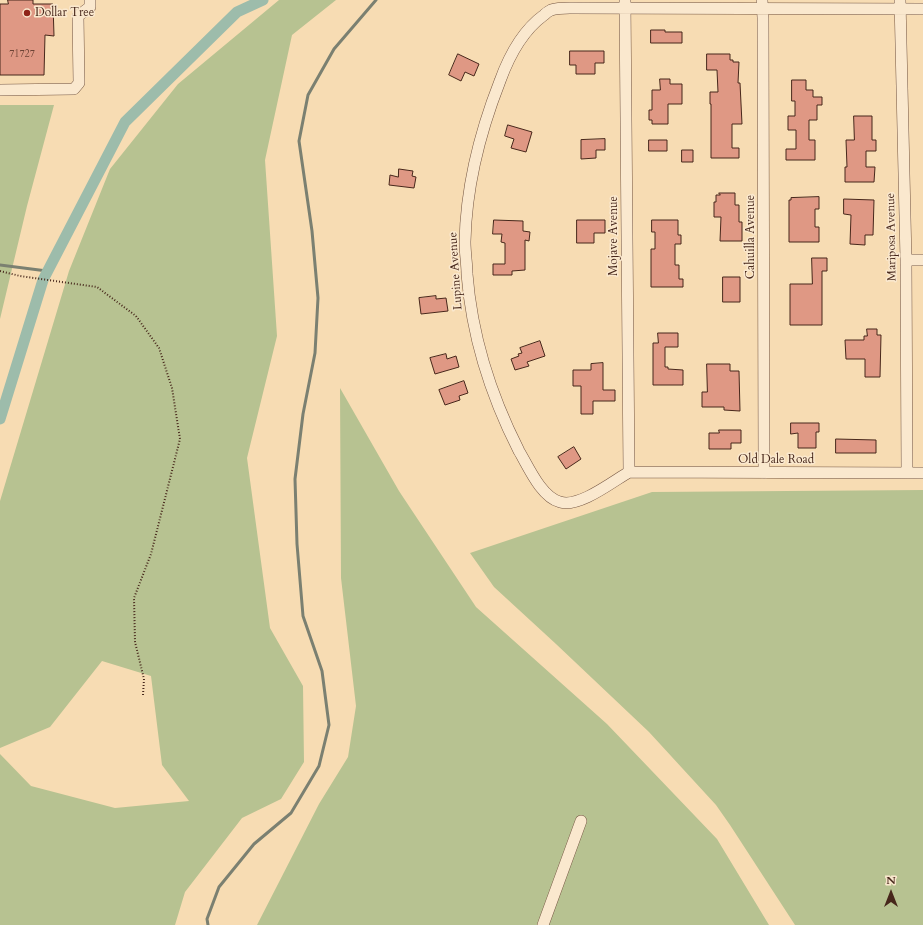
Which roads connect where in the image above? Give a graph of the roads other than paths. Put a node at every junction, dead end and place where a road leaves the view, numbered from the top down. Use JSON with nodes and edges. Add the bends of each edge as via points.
{"nodes":[{"id":1,"x":90,"y":0,"type":"edge"},
{"id":2,"x":625,"y":4,"type":"edge"},
{"id":3,"x":762,"y":4,"type":"edge"},
{"id":4,"x":900,"y":5,"type":"edge"},
{"id":5,"x":923,"y":9,"type":"edge"},
{"id":6,"x":0,"y":90,"type":"edge"},
{"id":7,"x":906,"y":260,"type":"junction"},
{"id":8,"x":923,"y":260,"type":"edge"},
{"id":9,"x":629,"y":472,"type":"junction"},
{"id":10,"x":764,"y":473,"type":"junction"},
{"id":11,"x":907,"y":473,"type":"junction"},
{"id":12,"x":923,"y":473,"type":"edge"},
{"id":13,"x":581,"y":821,"type":"dead end"},
{"id":14,"x":543,"y":925,"type":"edge"}],
"edges":[{"from":1,"to":6,"type":"street","via":[[90,7],[78,16],[79,83],[74,89]]},
{"from":2,"to":3,"type":"street","name":"Lupine Avenue"},
{"from":2,"to":9,"type":"street","name":"Mojave Avenue"},
{"from":2,"to":9,"type":"street","name":"Lupine Avenue","via":[[551,10],[536,20],[522,37],[507,62],[484,124],[468,202],[465,243],[469,295],[486,375],[507,428],[539,485],[552,498],[560,502],[572,502],[590,496]]},
{"from":3,"to":4,"type":"street","name":"Lupine Avenue"},
{"from":3,"to":10,"type":"street","name":"Cahuilla Avenue"},
{"from":4,"to":5,"type":"street","name":"Lupine Avenue"},
{"from":4,"to":7,"type":"street","name":"Mariposa Avenue"},
{"from":7,"to":8,"type":"street"},
{"from":7,"to":11,"type":"street","name":"Mariposa Avenue"},
{"from":9,"to":10,"type":"street","name":"Old Dale Road"},
{"from":10,"to":11,"type":"street","name":"Old Dale Road"},
{"from":11,"to":12,"type":"street","name":"Old Dale Road"},
{"from":13,"to":14,"type":"street"}]}
